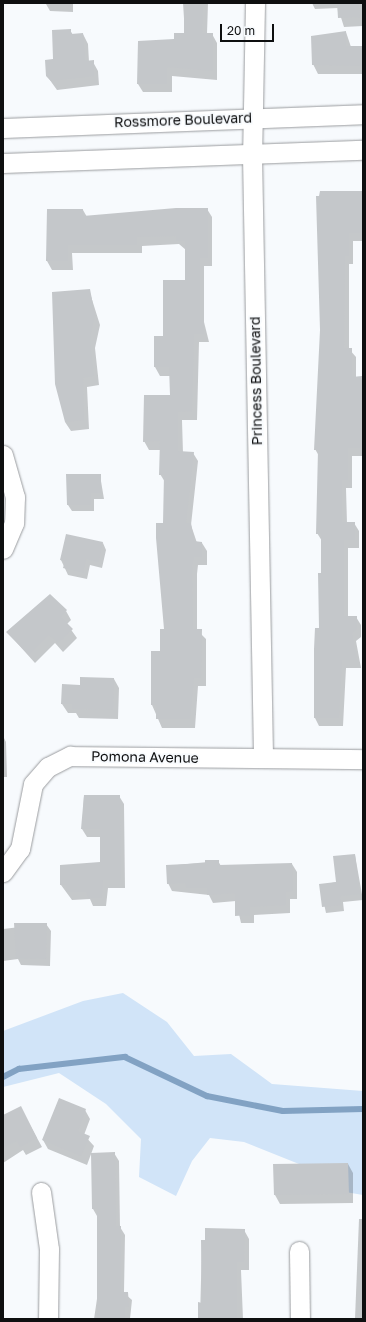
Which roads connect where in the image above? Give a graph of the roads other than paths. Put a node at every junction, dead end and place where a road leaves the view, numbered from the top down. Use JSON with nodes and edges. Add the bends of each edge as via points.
{"nodes":[{"id":1,"x":255,"y":3,"type":"edge"},
{"id":2,"x":363,"y":114,"type":"edge"},
{"id":3,"x":254,"y":117,"type":"junction"},
{"id":4,"x":3,"y":128,"type":"edge"},
{"id":5,"x":363,"y":150,"type":"edge"},
{"id":6,"x":252,"y":155,"type":"junction"},
{"id":7,"x":3,"y":163,"type":"edge"},
{"id":8,"x":3,"y":455,"type":"edge"},
{"id":9,"x":3,"y":549,"type":"edge"},
{"id":10,"x":263,"y":758,"type":"junction"},
{"id":11,"x":363,"y":758,"type":"edge"},
{"id":12,"x":3,"y":872,"type":"edge"},
{"id":13,"x":41,"y":1192,"type":"dead end"},
{"id":14,"x":299,"y":1251,"type":"dead end"},
{"id":15,"x":48,"y":1319,"type":"edge"},
{"id":16,"x":300,"y":1319,"type":"edge"}],
"edges":[{"from":1,"to":3,"type":"street","name":"Princess Boulevard"},
{"from":2,"to":3,"type":"street","name":"Rossmore Boulevard"},
{"from":3,"to":4,"type":"street","name":"Rossmore Boulevard"},
{"from":3,"to":6,"type":"street","name":"Princess Boulevard"},
{"from":5,"to":6,"type":"street"},
{"from":6,"to":7,"type":"street"},
{"from":6,"to":10,"type":"street","name":"Princess Boulevard"},
{"from":8,"to":9,"type":"street","via":[[15,497],[14,523]]},
{"from":10,"to":11,"type":"street","name":"Pomona Avenue"},
{"from":10,"to":12,"type":"street","name":"Pomona Avenue","via":[[70,756],[48,767],[33,784],[20,849]]},
{"from":13,"to":15,"type":"street","via":[[49,1249]]},
{"from":14,"to":16,"type":"street"}]}
